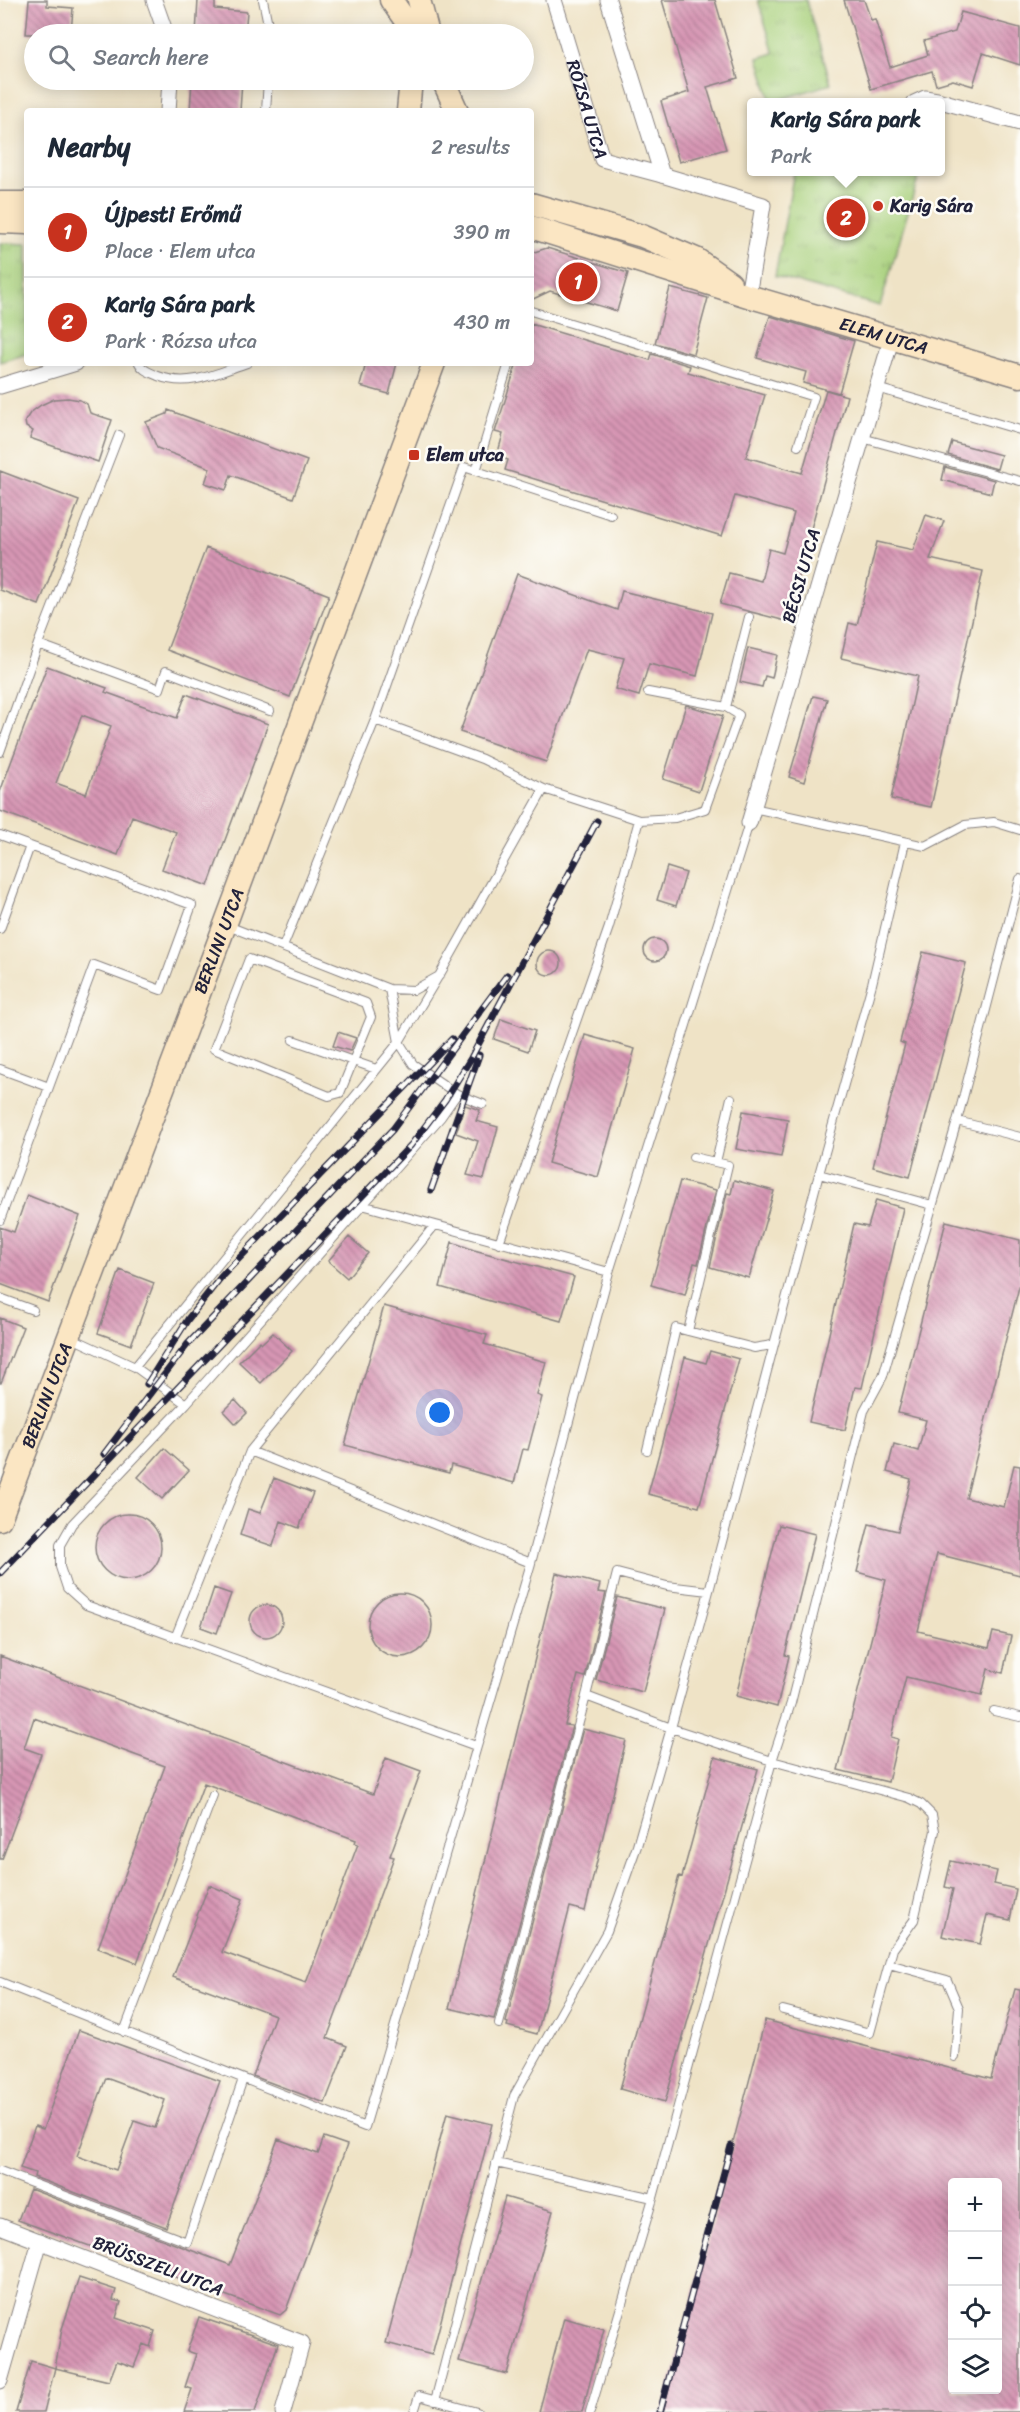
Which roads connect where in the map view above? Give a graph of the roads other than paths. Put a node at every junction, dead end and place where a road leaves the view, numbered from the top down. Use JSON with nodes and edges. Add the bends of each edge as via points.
{"nodes":[{"id":1,"x":154,"y":0,"type":"edge"},
{"id":2,"x":263,"y":0,"type":"edge"},
{"id":3,"x":419,"y":0,"type":"edge"},
{"id":4,"x":554,"y":0,"type":"edge"},
{"id":5,"x":608,"y":0,"type":"edge"},
{"id":6,"x":392,"y":2,"type":"edge"},
{"id":7,"x":162,"y":24,"type":"edge"},
{"id":8,"x":268,"y":24,"type":"edge"},
{"id":9,"x":398,"y":24,"type":"edge"},
{"id":10,"x":408,"y":24,"type":"edge"},
{"id":11,"x":425,"y":24,"type":"edge"},
{"id":12,"x":170,"y":90,"type":"edge"},
{"id":13,"x":267,"y":90,"type":"edge"},
{"id":14,"x":410,"y":90,"type":"edge"},
{"id":15,"x":448,"y":90,"type":"edge"},
{"id":16,"x":945,"y":102,"type":"edge"},
{"id":17,"x":168,"y":108,"type":"edge"},
{"id":18,"x":266,"y":108,"type":"edge"},
{"id":19,"x":408,"y":108,"type":"edge"},
{"id":20,"x":456,"y":108,"type":"edge"},
{"id":21,"x":1020,"y":123,"type":"edge"},
{"id":22,"x":662,"y":176,"type":"junction"},
{"id":23,"x":0,"y":202,"type":"edge"},
{"id":24,"x":24,"y":203,"type":"edge"},
{"id":25,"x":534,"y":205,"type":"edge"},
{"id":26,"x":0,"y":222,"type":"edge"},
{"id":27,"x":24,"y":223,"type":"edge"},
{"id":28,"x":534,"y":228,"type":"edge"},
{"id":29,"x":748,"y":296,"type":"junction"},
{"id":30,"x":534,"y":312,"type":"edge"},
{"id":31,"x":891,"y":340,"type":"junction"},
{"id":32,"x":66,"y":366,"type":"edge"},
{"id":33,"x":140,"y":366,"type":"edge"},
{"id":34,"x":238,"y":366,"type":"edge"},
{"id":35,"x":433,"y":366,"type":"edge"},
{"id":36,"x":508,"y":366,"type":"edge"},
{"id":37,"x":1020,"y":376,"type":"edge"},
{"id":38,"x":0,"y":386,"type":"edge"},
{"id":39,"x":877,"y":388,"type":"junction"},
{"id":40,"x":1020,"y":430,"type":"edge"},
{"id":41,"x":119,"y":435,"type":"dead end"},
{"id":42,"x":862,"y":438,"type":"junction"},
{"id":43,"x":798,"y":446,"type":"dead end"},
{"id":44,"x":476,"y":471,"type":"junction"},
{"id":45,"x":1020,"y":481,"type":"edge"},
{"id":46,"x":611,"y":515,"type":"dead end"},
{"id":47,"x":749,"y":617,"type":"dead end"},
{"id":48,"x":38,"y":644,"type":"junction"},
{"id":49,"x":648,"y":692,"type":"dead end"},
{"id":50,"x":726,"y":707,"type":"junction"},
{"id":51,"x":270,"y":711,"type":"dead end"},
{"id":52,"x":375,"y":720,"type":"junction"},
{"id":53,"x":0,"y":752,"type":"edge"},
{"id":54,"x":544,"y":789,"type":"junction"},
{"id":55,"x":751,"y":815,"type":"junction"},
{"id":56,"x":639,"y":820,"type":"junction"},
{"id":57,"x":1020,"y":830,"type":"edge"},
{"id":58,"x":0,"y":835,"type":"edge"},
{"id":59,"x":905,"y":842,"type":"junction"},
{"id":60,"x":30,"y":846,"type":"junction"},
{"id":61,"x":1020,"y":879,"type":"edge"},
{"id":62,"x":225,"y":925,"type":"junction"},
{"id":63,"x":0,"y":929,"type":"edge"},
{"id":64,"x":283,"y":947,"type":"junction"},
{"id":65,"x":439,"y":976,"type":"junction"},
{"id":66,"x":389,"y":989,"type":"junction"},
{"id":67,"x":293,"y":1040,"type":"dead end"},
{"id":68,"x":399,"y":1042,"type":"junction"},
{"id":69,"x":352,"y":1062,"type":"junction"},
{"id":70,"x":0,"y":1069,"type":"edge"},
{"id":71,"x":376,"y":1070,"type":"junction"},
{"id":72,"x":49,"y":1087,"type":"junction"},
{"id":73,"x":457,"y":1094,"type":"junction"},
{"id":74,"x":731,"y":1098,"type":"dead end"},
{"id":75,"x":483,"y":1104,"type":"dead end"},
{"id":76,"x":957,"y":1121,"type":"junction"},
{"id":77,"x":1020,"y":1137,"type":"edge"},
{"id":78,"x":693,"y":1157,"type":"dead end"},
{"id":79,"x":716,"y":1162,"type":"junction"},
{"id":80,"x":819,"y":1174,"type":"junction"},
{"id":81,"x":362,"y":1205,"type":"junction"},
{"id":82,"x":932,"y":1205,"type":"junction"},
{"id":83,"x":0,"y":1220,"type":"edge"},
{"id":84,"x":435,"y":1225,"type":"junction"},
{"id":85,"x":499,"y":1243,"type":"junction"},
{"id":86,"x":609,"y":1272,"type":"junction"},
{"id":87,"x":0,"y":1298,"type":"edge"},
{"id":88,"x":33,"y":1310,"type":"dead end"},
{"id":89,"x":688,"y":1331,"type":"junction"},
{"id":90,"x":69,"y":1336,"type":"junction"},
{"id":91,"x":772,"y":1345,"type":"junction"},
{"id":92,"x":135,"y":1367,"type":"junction"},
{"id":93,"x":186,"y":1404,"type":"junction"},
{"id":94,"x":647,"y":1450,"type":"dead end"},
{"id":95,"x":250,"y":1451,"type":"junction"},
{"id":96,"x":0,"y":1519,"type":"edge"},
{"id":97,"x":531,"y":1563,"type":"junction"},
{"id":98,"x":709,"y":1591,"type":"junction"},
{"id":99,"x":175,"y":1638,"type":"junction"},
{"id":100,"x":586,"y":1696,"type":"junction"},
{"id":101,"x":994,"y":1711,"type":"dead end"},
{"id":102,"x":1020,"y":1717,"type":"edge"},
{"id":103,"x":671,"y":1728,"type":"junction"},
{"id":104,"x":476,"y":1746,"type":"junction"},
{"id":105,"x":772,"y":1761,"type":"junction"},
{"id":106,"x":213,"y":1796,"type":"dead end"},
{"id":107,"x":889,"y":1964,"type":"junction"},
{"id":108,"x":0,"y":1982,"type":"edge"},
{"id":109,"x":783,"y":2010,"type":"dead end"},
{"id":110,"x":499,"y":2024,"type":"dead end"},
{"id":111,"x":124,"y":2032,"type":"junction"},
{"id":112,"x":955,"y":2057,"type":"dead end"},
{"id":113,"x":243,"y":2079,"type":"junction"},
{"id":114,"x":496,"y":2163,"type":"junction"},
{"id":115,"x":0,"y":2171,"type":"edge"},
{"id":116,"x":653,"y":2198,"type":"junction"},
{"id":117,"x":0,"y":2226,"type":"edge"},
{"id":118,"x":40,"y":2241,"type":"junction"},
{"id":119,"x":0,"y":2381,"type":"edge"},
{"id":120,"x":435,"y":2401,"type":"junction"},
{"id":121,"x":283,"y":2412,"type":"edge"},
{"id":122,"x":414,"y":2412,"type":"edge"},
{"id":123,"x":477,"y":2412,"type":"edge"},
{"id":124,"x":590,"y":2412,"type":"edge"}],
"edges":[{"from":1,"to":7,"type":"street"},
{"from":2,"to":8,"type":"lane"},
{"from":3,"to":11,"type":"street"},
{"from":4,"to":22,"type":"street","name":"RÓZSA UTCA","via":[[602,159]]},
{"from":5,"to":22,"type":"street"},
{"from":6,"to":9,"type":"street"},
{"from":6,"to":10,"type":"street"},
{"from":12,"to":17,"type":"street"},
{"from":13,"to":18,"type":"lane"},
{"from":14,"to":19,"type":"street"},
{"from":15,"to":20,"type":"street"},
{"from":16,"to":21,"type":"street"},
{"from":22,"to":29,"type":"street","name":"RÓZSA UTCA","via":[[762,205]]},
{"from":23,"to":24,"type":"street"},
{"from":25,"to":29,"type":"street","name":"ELEM UTCA","via":[[642,236],[696,259]]},
{"from":26,"to":27,"type":"street"},
{"from":28,"to":29,"type":"street","name":"ELEM UTCA"},
{"from":29,"to":31,"type":"street","name":"ELEM UTCA"},
{"from":30,"to":43,"type":"lane","via":[[813,397]]},
{"from":31,"to":37,"type":"street","name":"ELEM UTCA"},
{"from":31,"to":39,"type":"street","name":"BÉCSI UTCA"},
{"from":32,"to":38,"type":"street"},
{"from":33,"to":34,"type":"lane","via":[[169,380],[190,382]]},
{"from":35,"to":62,"type":"street","name":"BERLINI UTCA"},
{"from":36,"to":44,"type":"lane"},
{"from":39,"to":40,"type":"lane"},
{"from":39,"to":42,"type":"street","name":"BÉCSI UTCA"},
{"from":41,"to":48,"type":"lane"},
{"from":42,"to":45,"type":"lane"},
{"from":42,"to":55,"type":"street","name":"BÉCSI UTCA"},
{"from":44,"to":46,"type":"lane"},
{"from":44,"to":52,"type":"lane","via":[[464,467]]},
{"from":47,"to":50,"type":"lane"},
{"from":48,"to":51,"type":"lane","via":[[160,689],[166,671]]},
{"from":48,"to":53,"type":"lane"},
{"from":49,"to":50,"type":"lane"},
{"from":50,"to":56,"type":"lane","via":[[739,715],[705,809],[675,818]]},
{"from":52,"to":54,"type":"lane","via":[[482,759]]},
{"from":52,"to":64,"type":"lane"},
{"from":54,"to":56,"type":"lane"},
{"from":54,"to":65,"type":"lane"},
{"from":55,"to":59,"type":"lane"},
{"from":55,"to":86,"type":"lane"},
{"from":56,"to":85,"type":"lane","via":[[609,927]]},
{"from":57,"to":59,"type":"lane","via":[[994,822],[965,825],[925,846]]},
{"from":58,"to":60,"type":"lane"},
{"from":59,"to":80,"type":"lane","via":[[872,984]]},
{"from":60,"to":63,"type":"lane"},
{"from":60,"to":72,"type":"lane","via":[[192,905],[161,990],[94,965]]},
{"from":61,"to":76,"type":"lane"},
{"from":62,"to":64,"type":"lane"},
{"from":62,"to":90,"type":"street","name":"BERLINI UTCA"},
{"from":64,"to":66,"type":"lane"},
{"from":65,"to":66,"type":"lane","via":[[414,990]]},
{"from":65,"to":68,"type":"lane"},
{"from":66,"to":68,"type":"lane"},
{"from":67,"to":69,"type":"lane"},
{"from":68,"to":71,"type":"lane"},
{"from":68,"to":73,"type":"lane","via":[[413,1064]]},
{"from":69,"to":69,"type":"lane","via":[[340,1093],[329,1096],[214,1049],[249,959],[366,1003],[371,1017]]},
{"from":69,"to":71,"type":"lane"},
{"from":70,"to":72,"type":"lane"},
{"from":71,"to":92,"type":"lane"},
{"from":72,"to":83,"type":"lane"},
{"from":73,"to":75,"type":"lane"},
{"from":73,"to":81,"type":"lane"},
{"from":74,"to":79,"type":"lane"},
{"from":76,"to":77,"type":"lane"},
{"from":76,"to":82,"type":"lane"},
{"from":78,"to":79,"type":"lane"},
{"from":79,"to":89,"type":"lane","via":[[728,1165]]},
{"from":80,"to":82,"type":"lane"},
{"from":80,"to":91,"type":"lane"},
{"from":81,"to":84,"type":"lane"},
{"from":81,"to":93,"type":"lane"},
{"from":82,"to":105,"type":"lane","via":[[884,1376],[864,1411],[791,1703]]},
{"from":84,"to":85,"type":"lane"},
{"from":84,"to":95,"type":"lane"},
{"from":85,"to":86,"type":"lane"},
{"from":86,"to":97,"type":"lane"},
{"from":87,"to":88,"type":"lane"},
{"from":89,"to":91,"type":"lane","via":[[754,1348]]},
{"from":89,"to":94,"type":"lane","via":[[676,1328]]},
{"from":90,"to":92,"type":"lane"},
{"from":90,"to":96,"type":"street","name":"BERLINI UTCA"},
{"from":91,"to":98,"type":"lane"},
{"from":92,"to":93,"type":"lane"},
{"from":93,"to":99,"type":"lane","via":[[72,1524],[60,1545],[60,1567],[67,1588],[86,1605]]},
{"from":95,"to":97,"type":"lane"},
{"from":95,"to":99,"type":"lane"},
{"from":97,"to":104,"type":"lane"},
{"from":98,"to":100,"type":"lane","via":[[667,1586],[617,1573]]},
{"from":98,"to":103,"type":"lane"},
{"from":99,"to":104,"type":"lane"},
{"from":100,"to":103,"type":"lane"},
{"from":100,"to":110,"type":"lane"},
{"from":101,"to":102,"type":"lane"},
{"from":103,"to":105,"type":"lane"},
{"from":103,"to":114,"type":"lane","via":[[637,1846],[607,1931],[514,2096]]},
{"from":104,"to":113,"type":"lane","via":[[365,2127]]},
{"from":105,"to":107,"type":"lane","via":[[909,1798],[932,1815],[935,1831],[914,1920],[892,1949]]},
{"from":105,"to":116,"type":"lane"},
{"from":106,"to":111,"type":"lane"},
{"from":107,"to":109,"type":"lane","via":[[870,2033]]},
{"from":107,"to":112,"type":"lane","via":[[947,1980],[959,2008]]},
{"from":108,"to":111,"type":"lane"},
{"from":111,"to":113,"type":"lane"},
{"from":113,"to":115,"type":"lane","via":[[187,2242]]},
{"from":114,"to":116,"type":"lane"},
{"from":114,"to":120,"type":"lane"},
{"from":116,"to":124,"type":"lane"},
{"from":117,"to":118,"type":"street","name":"BRÜSSZELI UTCA"},
{"from":118,"to":119,"type":"street"},
{"from":118,"to":121,"type":"street","name":"BRÜSSZELI UTCA","via":[[302,2343]]},
{"from":120,"to":122,"type":"lane","via":[[419,2396]]},
{"from":120,"to":123,"type":"lane"}]}
